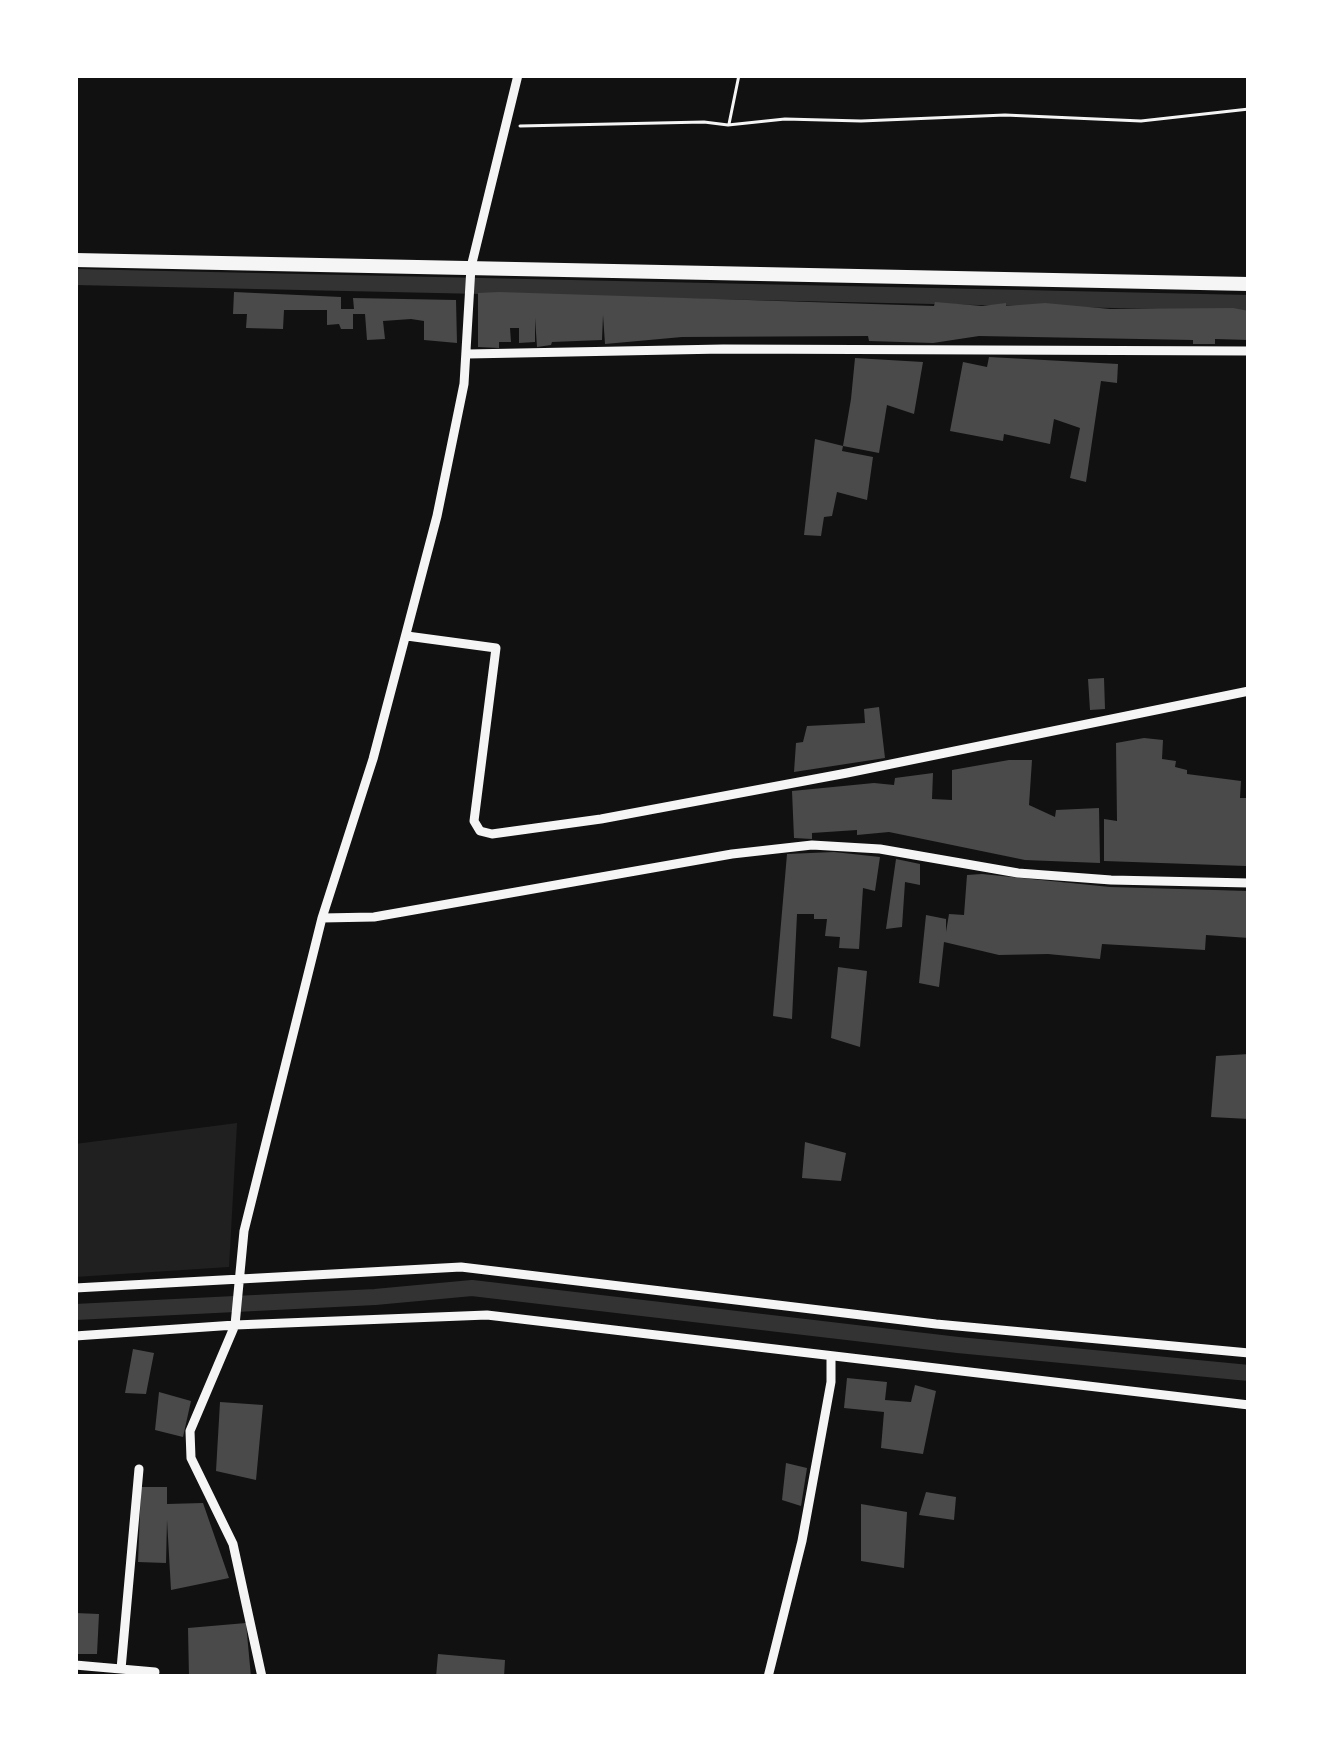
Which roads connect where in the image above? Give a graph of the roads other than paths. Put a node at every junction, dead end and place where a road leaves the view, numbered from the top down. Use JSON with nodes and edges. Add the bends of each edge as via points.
{"nodes":[{"id":1,"x":518,"y":75,"type":"edge"},
{"id":2,"x":75,"y":260,"type":"edge"},
{"id":3,"x":470,"y":273,"type":"junction"},
{"id":4,"x":1249,"y":284,"type":"edge"},
{"id":5,"x":1249,"y":350,"type":"edge"},
{"id":6,"x":468,"y":354,"type":"junction"},
{"id":7,"x":407,"y":636,"type":"junction"},
{"id":8,"x":1249,"y":691,"type":"edge"},
{"id":9,"x":1249,"y":884,"type":"edge"},
{"id":10,"x":322,"y":919,"type":"junction"},
{"id":11,"x":239,"y":1282,"type":"junction"},
{"id":12,"x":75,"y":1288,"type":"edge"},
{"id":13,"x":235,"y":1325,"type":"junction"},
{"id":14,"x":75,"y":1336,"type":"edge"},
{"id":15,"x":1249,"y":1353,"type":"edge"},
{"id":16,"x":831,"y":1357,"type":"junction"},
{"id":17,"x":1249,"y":1405,"type":"edge"},
{"id":18,"x":140,"y":1469,"type":"dead end"},
{"id":19,"x":79,"y":1669,"type":"edge"},
{"id":20,"x":121,"y":1669,"type":"junction"},
{"id":21,"x":155,"y":1672,"type":"dead end"},
{"id":22,"x":262,"y":1677,"type":"edge"},
{"id":23,"x":768,"y":1677,"type":"edge"}],
"edges":[{"from":1,"to":3,"type":"street"},
{"from":2,"to":3,"type":"main road"},
{"from":3,"to":4,"type":"main road"},
{"from":3,"to":6,"type":"street"},
{"from":5,"to":6,"type":"street"},
{"from":6,"to":7,"type":"street"},
{"from":7,"to":8,"type":"street","via":[[496,648],[475,821],[492,834]]},
{"from":7,"to":10,"type":"street"},
{"from":9,"to":10,"type":"street","via":[[1018,873],[812,845]]},
{"from":10,"to":11,"type":"street","via":[[244,1231]]},
{"from":11,"to":12,"type":"street"},
{"from":11,"to":13,"type":"street"},
{"from":11,"to":15,"type":"street","via":[[392,1268],[495,1269]]},
{"from":13,"to":14,"type":"street"},
{"from":13,"to":16,"type":"street","via":[[487,1315]]},
{"from":13,"to":22,"type":"street","via":[[188,1448],[233,1544]]},
{"from":16,"to":17,"type":"street"},
{"from":16,"to":23,"type":"street","via":[[802,1541]]},
{"from":18,"to":20,"type":"street"},
{"from":19,"to":20,"type":"street"},
{"from":20,"to":21,"type":"street"}]}
